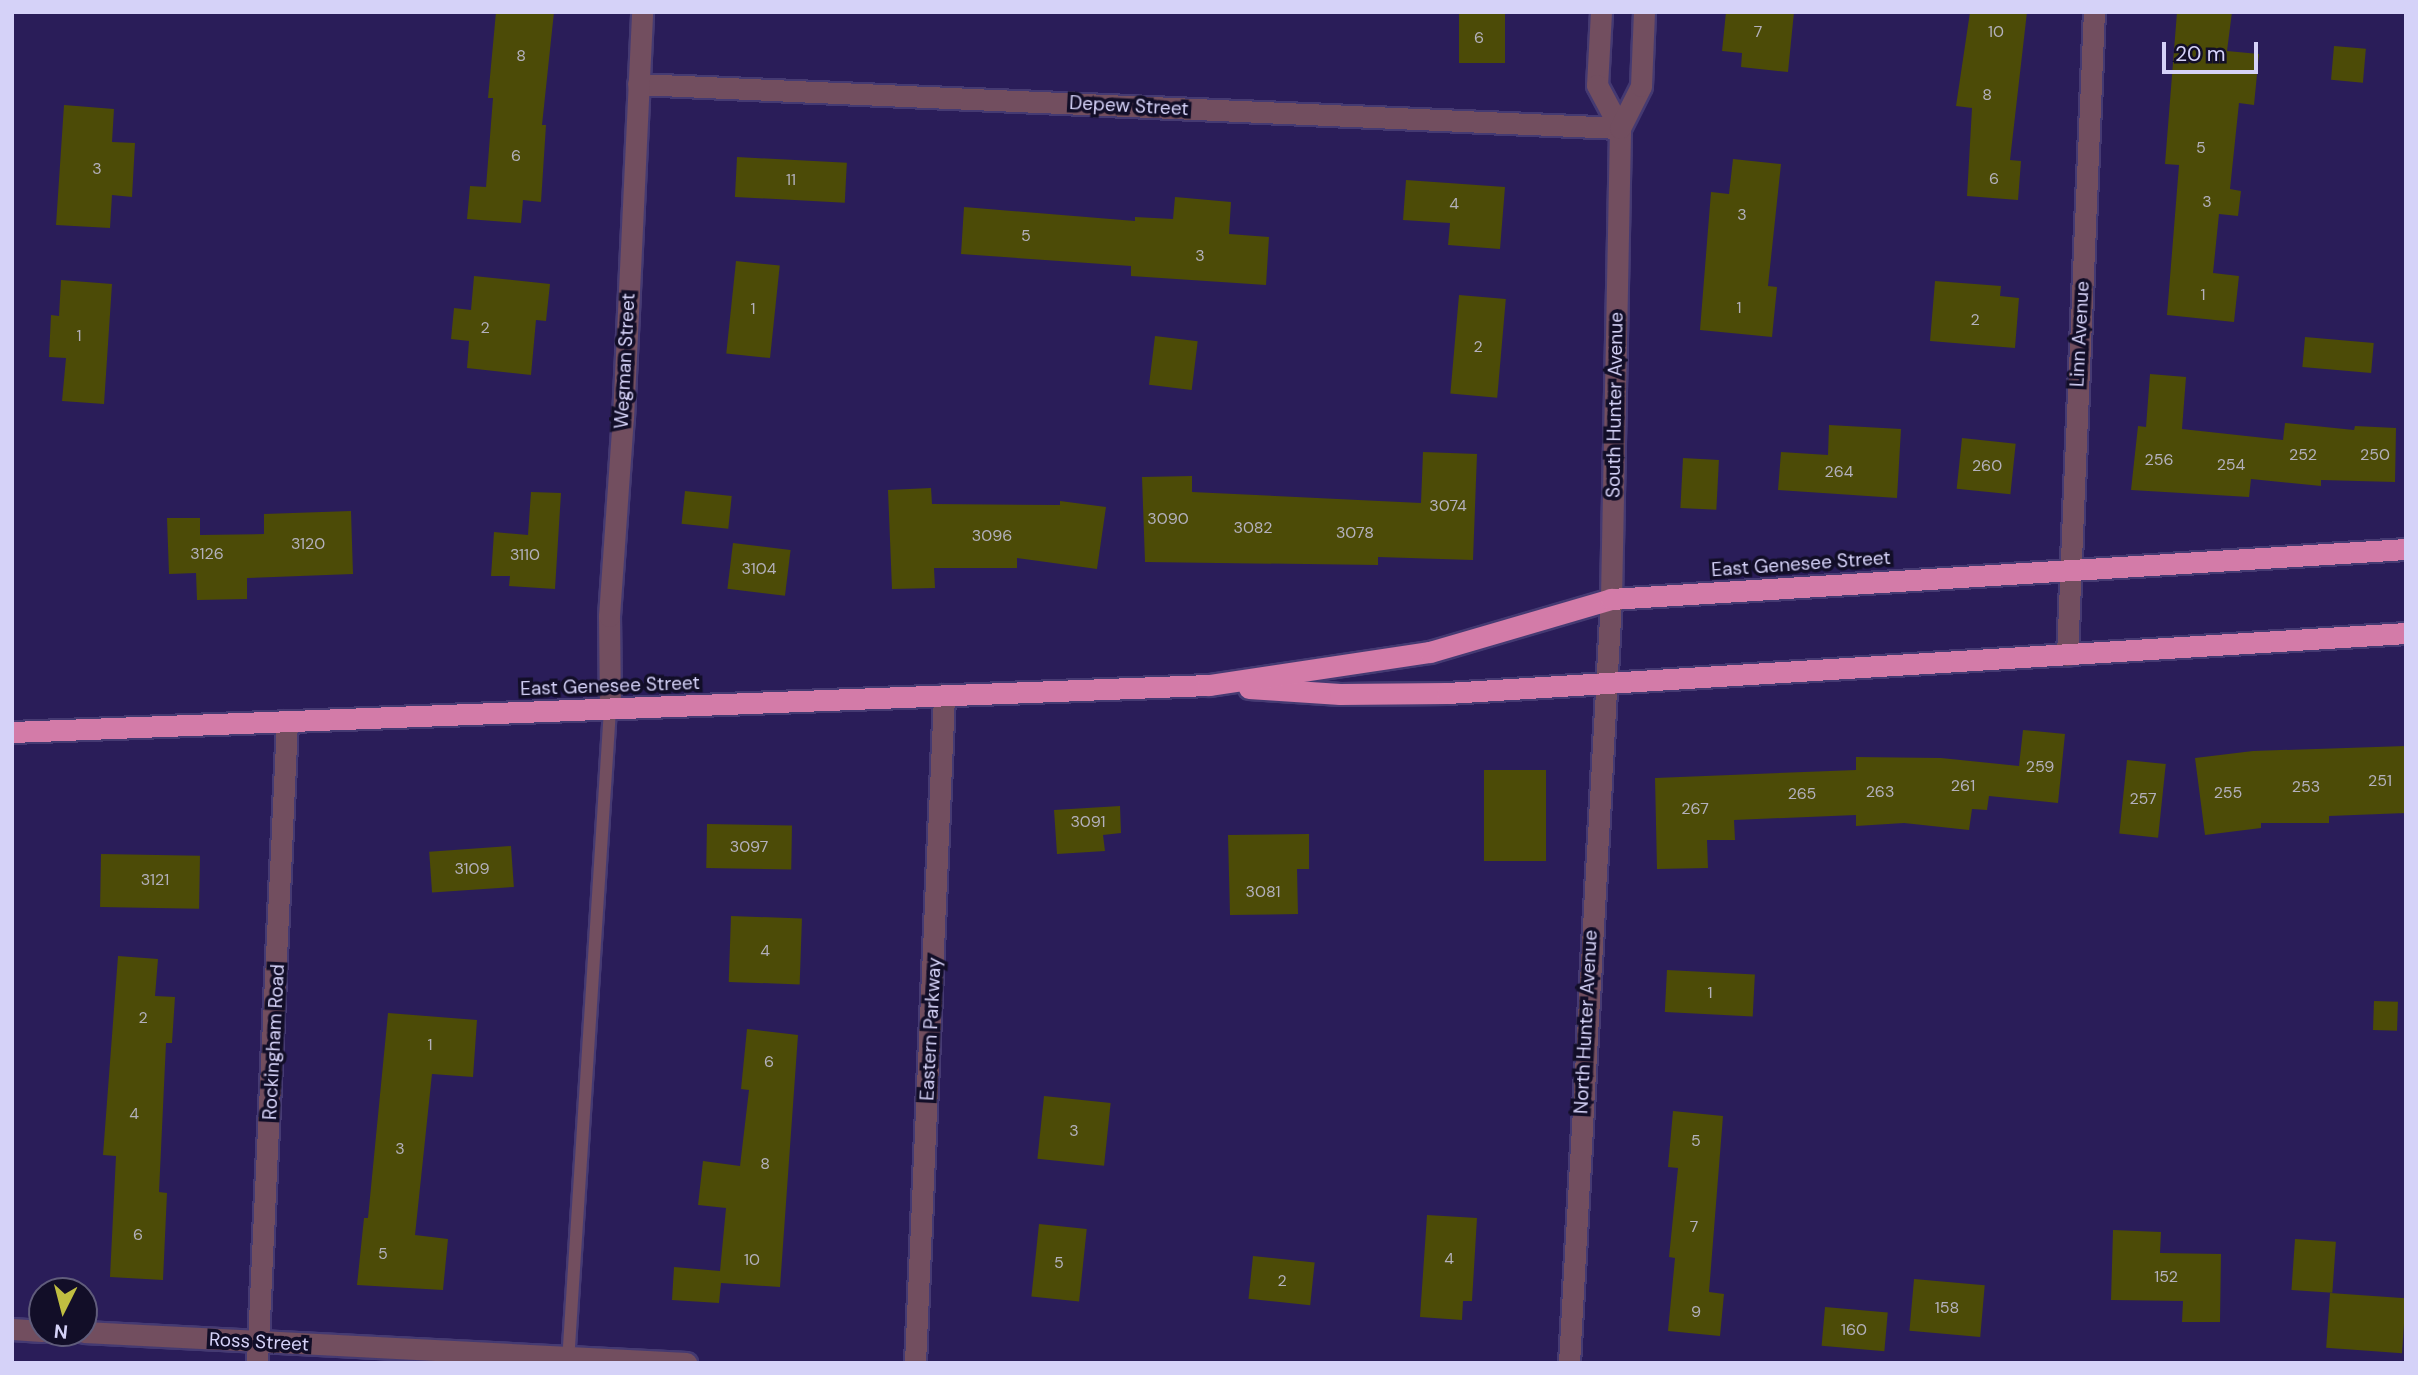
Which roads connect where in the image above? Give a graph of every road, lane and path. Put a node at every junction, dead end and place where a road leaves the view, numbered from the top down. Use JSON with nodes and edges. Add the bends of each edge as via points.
{"nodes":[{"id":1,"x":642,"y":12,"type":"edge"},
{"id":2,"x":1601,"y":12,"type":"edge"},
{"id":3,"x":1644,"y":12,"type":"edge"},
{"id":4,"x":2094,"y":12,"type":"edge"},
{"id":5,"x":638,"y":84,"type":"junction"},
{"id":6,"x":1620,"y":128,"type":"junction"},
{"id":7,"x":2406,"y":549,"type":"edge"},
{"id":8,"x":2070,"y":572,"type":"junction"},
{"id":9,"x":1611,"y":599,"type":"junction"},
{"id":10,"x":2406,"y":634,"type":"edge"},
{"id":11,"x":2067,"y":655,"type":"junction"},
{"id":12,"x":1607,"y":681,"type":"junction"},
{"id":13,"x":1209,"y":685,"type":"junction"},
{"id":14,"x":944,"y":695,"type":"junction"},
{"id":15,"x":610,"y":709,"type":"junction"},
{"id":16,"x":287,"y":721,"type":"junction"},
{"id":17,"x":12,"y":732,"type":"edge"},
{"id":18,"x":98,"y":1334,"type":"edge"},
{"id":19,"x":257,"y":1352,"type":"edge"},
{"id":20,"x":568,"y":1360,"type":"edge"},
{"id":21,"x":686,"y":1363,"type":"edge"},
{"id":22,"x":915,"y":1363,"type":"edge"},
{"id":23,"x":1569,"y":1363,"type":"edge"}],
"edges":[{"from":1,"to":5,"type":"street","name":"Wegman Street"},
{"from":2,"to":6,"type":"street","name":"South Hunter Avenue","via":[[1597,85]]},
{"from":3,"to":6,"type":"street","name":"South Hunter Avenue","via":[[1641,86]]},
{"from":4,"to":8,"type":"street","name":"Linn Avenue"},
{"from":5,"to":6,"type":"street","name":"Depew Street"},
{"from":5,"to":15,"type":"street","name":"Wegman Street","via":[[609,616]]},
{"from":6,"to":9,"type":"street","name":"South Hunter Avenue"},
{"from":7,"to":8,"type":"highway","name":"East Genesee Street"},
{"from":8,"to":9,"type":"highway","name":"East Genesee Street"},
{"from":8,"to":11,"type":"street","name":"Linn Avenue"},
{"from":9,"to":12,"type":"street","name":"South Hunter Avenue"},
{"from":9,"to":13,"type":"highway","name":"East Genesee Street","via":[[1430,652]]},
{"from":10,"to":11,"type":"highway","name":"East Genesee Street"},
{"from":11,"to":12,"type":"highway","name":"East Genesee Street"},
{"from":12,"to":13,"type":"highway","name":"East Genesee Street","via":[[1393,695]]},
{"from":12,"to":23,"type":"street","name":"North Hunter Avenue"},
{"from":13,"to":14,"type":"highway","name":"East Genesee Street"},
{"from":14,"to":15,"type":"highway","name":"East Genesee Street"},
{"from":14,"to":22,"type":"street","name":"Eastern Parkway"},
{"from":15,"to":16,"type":"highway","name":"East Genesee Street"},
{"from":15,"to":20,"type":"lane"},
{"from":16,"to":17,"type":"highway","name":"East Genesee Street"},
{"from":16,"to":19,"type":"street","name":"Rockingham Road"},
{"from":18,"to":19,"type":"street","name":"Ross Street"},
{"from":19,"to":20,"type":"street","name":"Ross Street"},
{"from":20,"to":21,"type":"street","name":"Ross Street"}]}
